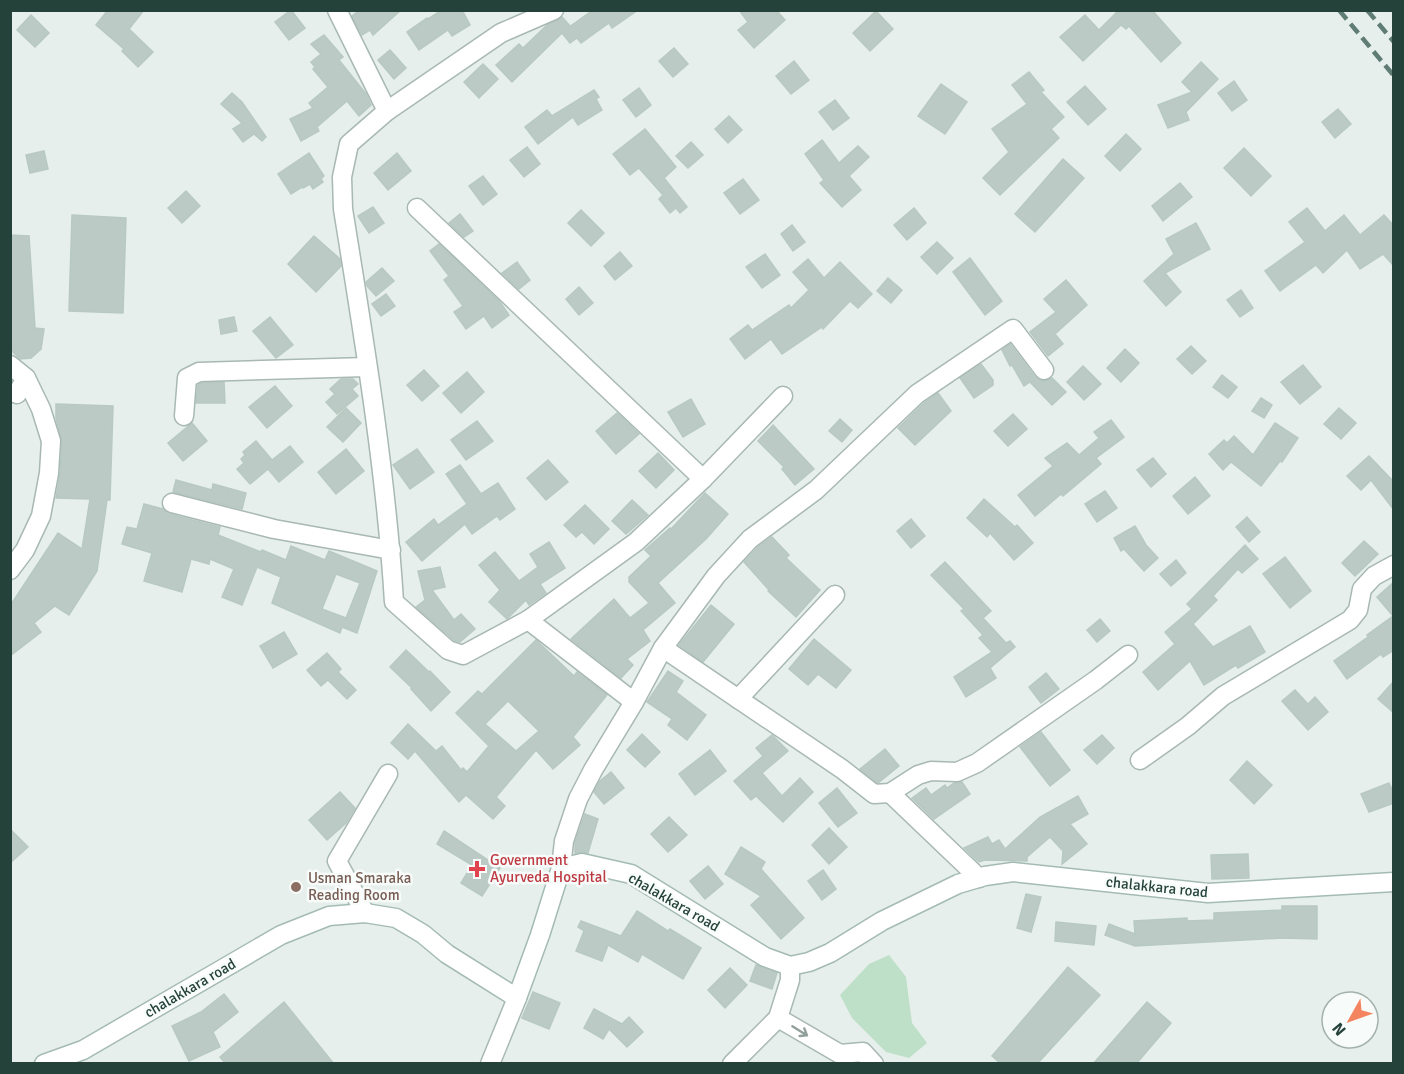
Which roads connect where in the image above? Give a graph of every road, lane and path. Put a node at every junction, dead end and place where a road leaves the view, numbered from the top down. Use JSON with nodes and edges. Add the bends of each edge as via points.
{"nodes":[{"id":1,"x":337,"y":10,"type":"edge"},
{"id":2,"x":554,"y":10,"type":"edge"},
{"id":3,"x":387,"y":111,"type":"junction"},
{"id":4,"x":417,"y":208,"type":"dead end"},
{"id":5,"x":10,"y":365,"type":"edge"},
{"id":6,"x":367,"y":367,"type":"junction"},
{"id":7,"x":1044,"y":370,"type":"dead end"},
{"id":8,"x":783,"y":396,"type":"dead end"},
{"id":9,"x":184,"y":416,"type":"dead end"},
{"id":10,"x":703,"y":478,"type":"junction"},
{"id":11,"x":172,"y":502,"type":"dead end"},
{"id":12,"x":391,"y":550,"type":"junction"},
{"id":13,"x":1394,"y":565,"type":"edge"},
{"id":14,"x":10,"y":570,"type":"edge"},
{"id":15,"x":835,"y":595,"type":"dead end"},
{"id":16,"x":528,"y":620,"type":"junction"},
{"id":17,"x":663,"y":648,"type":"junction"},
{"id":18,"x":1128,"y":655,"type":"dead end"},
{"id":19,"x":738,"y":699,"type":"junction"},
{"id":20,"x":634,"y":702,"type":"junction"},
{"id":21,"x":1140,"y":760,"type":"dead end"},
{"id":22,"x":388,"y":774,"type":"dead end"},
{"id":23,"x":890,"y":793,"type":"junction"},
{"id":24,"x":561,"y":868,"type":"junction"},
{"id":25,"x":979,"y":878,"type":"junction"},
{"id":26,"x":1394,"y":882,"type":"edge"},
{"id":27,"x":365,"y":913,"type":"junction"},
{"id":28,"x":790,"y":966,"type":"junction"},
{"id":29,"x":517,"y":998,"type":"junction"},
{"id":30,"x":778,"y":1018,"type":"junction"},
{"id":31,"x":44,"y":1064,"type":"edge"},
{"id":32,"x":490,"y":1064,"type":"edge"},
{"id":33,"x":732,"y":1064,"type":"edge"},
{"id":34,"x":874,"y":1064,"type":"edge"}],
"edges":[{"from":1,"to":3,"type":"street"},
{"from":2,"to":3,"type":"street","via":[[501,33]]},
{"from":3,"to":6,"type":"street","via":[[349,144],[342,177],[343,209]]},
{"from":4,"to":10,"type":"street"},
{"from":5,"to":14,"type":"street","via":[[21,386],[41,409],[51,441],[41,516],[25,550]]},
{"from":6,"to":9,"type":"street","via":[[198,372],[187,378]]},
{"from":6,"to":12,"type":"street"},
{"from":7,"to":17,"type":"street","via":[[1013,329],[917,394],[816,490],[750,539],[716,576]]},
{"from":8,"to":10,"type":"street"},
{"from":10,"to":16,"type":"street","via":[[636,542]]},
{"from":11,"to":12,"type":"street","via":[[273,530]]},
{"from":12,"to":16,"type":"street","via":[[394,602],[448,650],[463,655]]},
{"from":13,"to":21,"type":"street","via":[[1374,576],[1362,589],[1358,610],[1350,620],[1223,696]]},
{"from":15,"to":19,"type":"street"},
{"from":16,"to":20,"type":"street"},
{"from":17,"to":19,"type":"street"},
{"from":17,"to":20,"type":"street"},
{"from":18,"to":23,"type":"street","via":[[978,763],[957,772],[918,775]]},
{"from":19,"to":23,"type":"street","via":[[874,794]]},
{"from":20,"to":24,"type":"street","via":[[578,799],[564,841]]},
{"from":22,"to":27,"type":"street","via":[[337,861]]},
{"from":23,"to":25,"type":"street"},
{"from":24,"to":28,"type":"street","name":"chalakkara road","via":[[582,863],[631,874],[765,957]]},
{"from":24,"to":29,"type":"street"},
{"from":25,"to":26,"type":"street","name":"chalakkara road","via":[[1013,872],[1208,893]]},
{"from":25,"to":28,"type":"street","name":"chalakkara road","via":[[958,884],[882,921],[830,953]]},
{"from":27,"to":29,"type":"street","name":"chalakkara road","via":[[396,918]]},
{"from":27,"to":31,"type":"street","name":"chalakkara road","via":[[329,916],[281,935],[83,1050]]},
{"from":28,"to":30,"type":"street","via":[[790,980]]},
{"from":29,"to":32,"type":"street"},
{"from":30,"to":33,"type":"street"},
{"from":30,"to":34,"type":"street","one_way":true,"via":[[840,1054],[863,1052]]}]}
